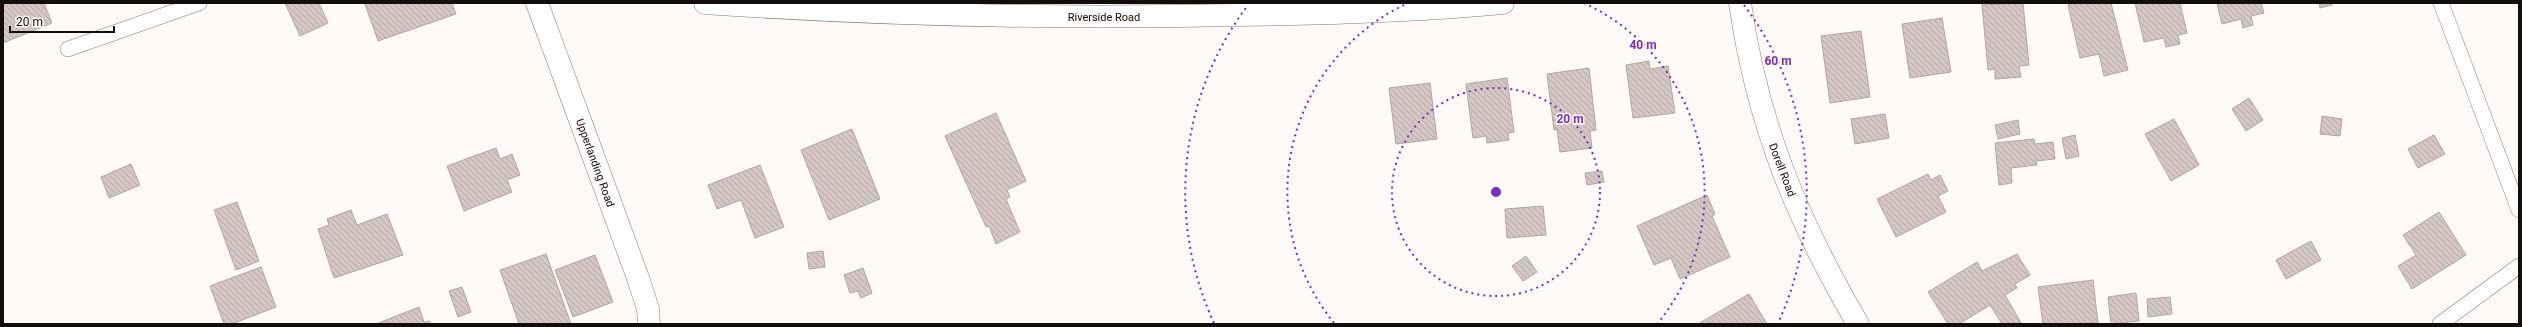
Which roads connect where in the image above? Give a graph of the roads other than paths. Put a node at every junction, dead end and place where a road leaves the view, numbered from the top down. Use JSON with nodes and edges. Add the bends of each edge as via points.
{"nodes":[{"id":1,"x":199,"y":3,"type":"edge"},
{"id":2,"x":537,"y":3,"type":"edge"},
{"id":3,"x":705,"y":3,"type":"edge"},
{"id":4,"x":1503,"y":3,"type":"edge"},
{"id":5,"x":1740,"y":3,"type":"edge"},
{"id":6,"x":2441,"y":3,"type":"edge"},
{"id":7,"x":1288,"y":9,"type":"edge"},
{"id":8,"x":68,"y":49,"type":"dead end"},
{"id":9,"x":2519,"y":210,"type":"edge"},
{"id":10,"x":2519,"y":266,"type":"edge"},
{"id":11,"x":649,"y":324,"type":"edge"},
{"id":12,"x":1858,"y":324,"type":"edge"},
{"id":13,"x":2440,"y":324,"type":"edge"}],
"edges":[{"from":1,"to":8,"type":"lane"},
{"from":2,"to":11,"type":"street","name":"Upperlanding Road","via":[[638,278],[648,309]]},
{"from":3,"to":7,"type":"street","name":"Riverside Road","via":[[900,14],[1120,18]]},
{"from":4,"to":7,"type":"street","name":"Riverside Road"},
{"from":5,"to":12,"type":"street","name":"Dorell Road","via":[[1770,138],[1802,221]]},
{"from":6,"to":9,"type":"lane"},
{"from":10,"to":13,"type":"lane"}]}
